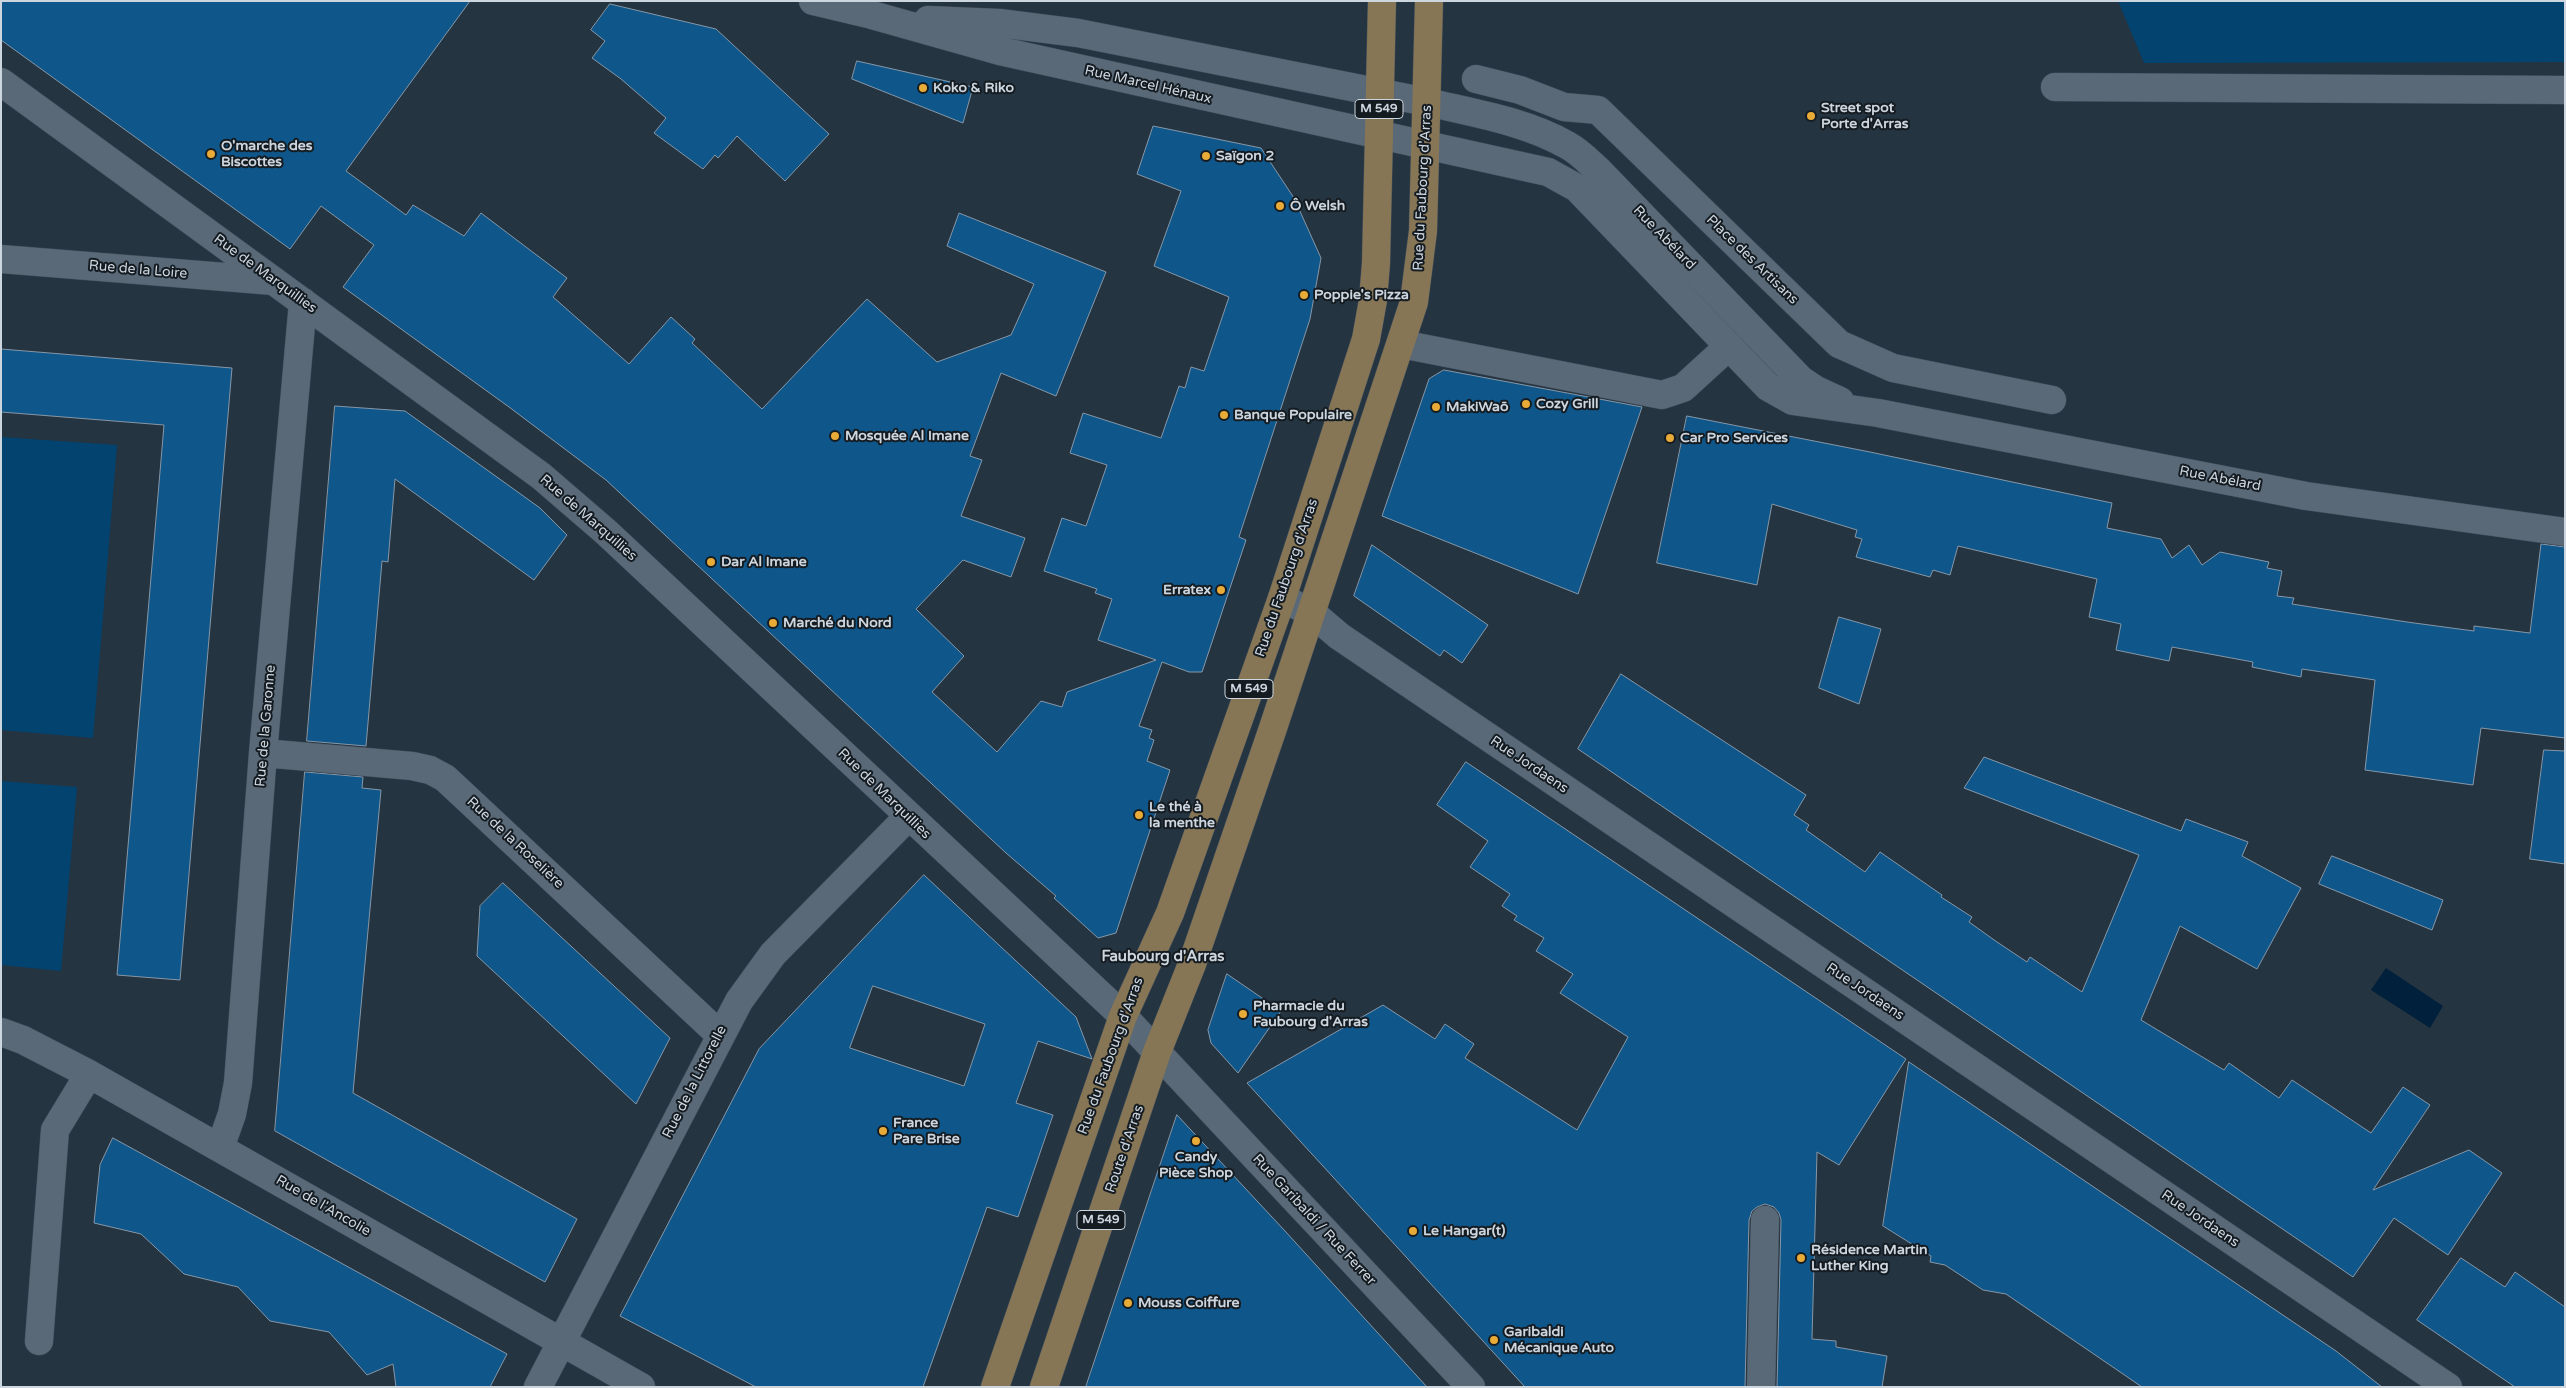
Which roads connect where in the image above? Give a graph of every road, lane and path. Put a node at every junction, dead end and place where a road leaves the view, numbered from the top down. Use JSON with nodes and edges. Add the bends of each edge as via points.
{"nodes":[{"id":1,"x":813,"y":1,"type":"edge"},
{"id":2,"x":1382,"y":1,"type":"edge"},
{"id":3,"x":1429,"y":1,"type":"edge"},
{"id":4,"x":872,"y":15,"type":"junction"},
{"id":5,"x":1476,"y":79,"type":"dead end"},
{"id":6,"x":1,"y":82,"type":"edge"},
{"id":7,"x":2054,"y":87,"type":"dead end"},
{"id":8,"x":2565,"y":90,"type":"edge"},
{"id":9,"x":1380,"y":92,"type":"junction"},
{"id":10,"x":1427,"y":102,"type":"junction"},
{"id":11,"x":1379,"y":135,"type":"junction"},
{"id":12,"x":1427,"y":145,"type":"junction"},
{"id":13,"x":1,"y":259,"type":"edge"},
{"id":14,"x":275,"y":281,"type":"junction"},
{"id":15,"x":303,"y":302,"type":"junction"},
{"id":16,"x":1401,"y":344,"type":"junction"},
{"id":17,"x":1729,"y":346,"type":"junction"},
{"id":18,"x":2052,"y":400,"type":"dead end"},
{"id":19,"x":1878,"y":413,"type":"junction"},
{"id":20,"x":2565,"y":532,"type":"edge"},
{"id":21,"x":1282,"y":598,"type":"junction"},
{"id":22,"x":1312,"y":613,"type":"junction"},
{"id":23,"x":263,"y":753,"type":"junction"},
{"id":24,"x":908,"y":817,"type":"junction"},
{"id":25,"x":1128,"y":1022,"type":"junction"},
{"id":26,"x":1,"y":1032,"type":"edge"},
{"id":27,"x":720,"y":1034,"type":"junction"},
{"id":28,"x":1158,"y":1052,"type":"junction"},
{"id":29,"x":89,"y":1074,"type":"junction"},
{"id":30,"x":220,"y":1148,"type":"junction"},
{"id":31,"x":1765,"y":1220,"type":"dead end"},
{"id":32,"x":39,"y":1341,"type":"dead end"},
{"id":33,"x":562,"y":1343,"type":"junction"},
{"id":34,"x":538,"y":1387,"type":"edge"},
{"id":35,"x":641,"y":1387,"type":"edge"},
{"id":36,"x":995,"y":1387,"type":"edge"},
{"id":37,"x":1044,"y":1387,"type":"edge"},
{"id":38,"x":1471,"y":1387,"type":"edge"},
{"id":39,"x":1761,"y":1387,"type":"edge"},
{"id":40,"x":2448,"y":1387,"type":"edge"}],
"edges":[{"from":1,"to":4,"type":"street","name":"Rue Marcel Hénaux"},
{"from":2,"to":9,"type":"main road","name":"Rue du Faubourg d'Arras","number":"M 549"},
{"from":3,"to":10,"type":"main road","name":"Rue du Faubourg d'Arras","number":"M 549"},
{"from":4,"to":9,"type":"street","name":"Rue Marcel Hénaux","via":[[1078,32]]},
{"from":4,"to":11,"type":"street","name":"Rue Marcel Hénaux","via":[[1000,51]]},
{"from":5,"to":18,"type":"street","name":"Place des Artisans","via":[[1520,90],[1564,107],[1598,110],[1839,344],[1893,368]]},
{"from":6,"to":14,"type":"street","name":"Rue de Marquillies"},
{"from":7,"to":8,"type":"street"},
{"from":9,"to":10,"type":"street","name":"Rue Marcel Hénaux"},
{"from":9,"to":11,"type":"main road","name":"Rue du Faubourg d'Arras","number":"M 549"},
{"from":10,"to":12,"type":"main road","name":"Rue du Faubourg d'Arras","number":"M 549"},
{"from":10,"to":19,"type":"street","name":"Rue Abélard","via":[[1522,126],[1568,145],[1599,171],[1802,380],[1835,400]]},
{"from":11,"to":12,"type":"street","name":"Rue Marcel Hénaux"},
{"from":11,"to":21,"type":"main road","name":"Rue du Faubourg d'Arras","number":"M 549","via":[[1376,263],[1370,323]]},
{"from":12,"to":16,"type":"main road","name":"Rue du Faubourg d'Arras","number":"M 549","via":[[1421,257],[1414,302]]},
{"from":12,"to":17,"type":"street","name":"Rue Abélard","via":[[1530,167],[1565,180],[1577,188]]},
{"from":13,"to":14,"type":"street","name":"Rue de la Loire"},
{"from":14,"to":15,"type":"street","name":"Rue de Marquillies"},
{"from":15,"to":23,"type":"street","name":"Rue de la Garonne"},
{"from":15,"to":24,"type":"street","name":"Rue de Marquillies","via":[[564,495],[665,586]]},
{"from":16,"to":17,"type":"street","via":[[1662,395],[1682,388]]},
{"from":16,"to":22,"type":"main road","name":"Rue du Faubourg d'Arras","number":"M 549"},
{"from":17,"to":19,"type":"street","name":"Rue Abélard","via":[[1768,387],[1793,401]]},
{"from":19,"to":20,"type":"street","name":"Rue Abélard","via":[[2347,503]]},
{"from":21,"to":22,"type":"street","name":"Rue Jordaens"},
{"from":21,"to":25,"type":"main road","name":"Rue du Faubourg d'Arras","number":"M 549"},
{"from":22,"to":28,"type":"main road","name":"Rue du Faubourg d'Arras","number":"M 549","via":[[1192,964]]},
{"from":22,"to":40,"type":"street","name":"Rue Jordaens","via":[[1347,641]]},
{"from":23,"to":27,"type":"street","name":"Rue de la Roselière","via":[[412,766],[445,778]]},
{"from":23,"to":30,"type":"street","name":"Rue de la Garonne","via":[[238,1083]]},
{"from":24,"to":25,"type":"street","name":"Rue de Marquillies"},
{"from":24,"to":27,"type":"street","name":"Rue de la Littorelle","via":[[773,954],[738,1001]]},
{"from":25,"to":28,"type":"street","name":"Rue de Marquillies"},
{"from":25,"to":36,"type":"main road","name":"Rue du Faubourg d'Arras","number":"M 549"},
{"from":26,"to":29,"type":"street","name":"Rue de l'Ancolie"},
{"from":27,"to":33,"type":"street","name":"Rue de la Littorelle"},
{"from":28,"to":37,"type":"main road","name":"Route d'Arras","number":"M 549"},
{"from":28,"to":38,"type":"street","name":"Rue Garibaldi / Rue Ferrer"},
{"from":29,"to":30,"type":"street","name":"Rue de l'Ancolie"},
{"from":29,"to":32,"type":"street","via":[[55,1130]]},
{"from":30,"to":33,"type":"street","name":"Rue de l'Ancolie"},
{"from":31,"to":39,"type":"street"},
{"from":33,"to":34,"type":"street","name":"Rue de la Littorelle"},
{"from":33,"to":35,"type":"street","name":"Rue de l'Ancolie"}]}
